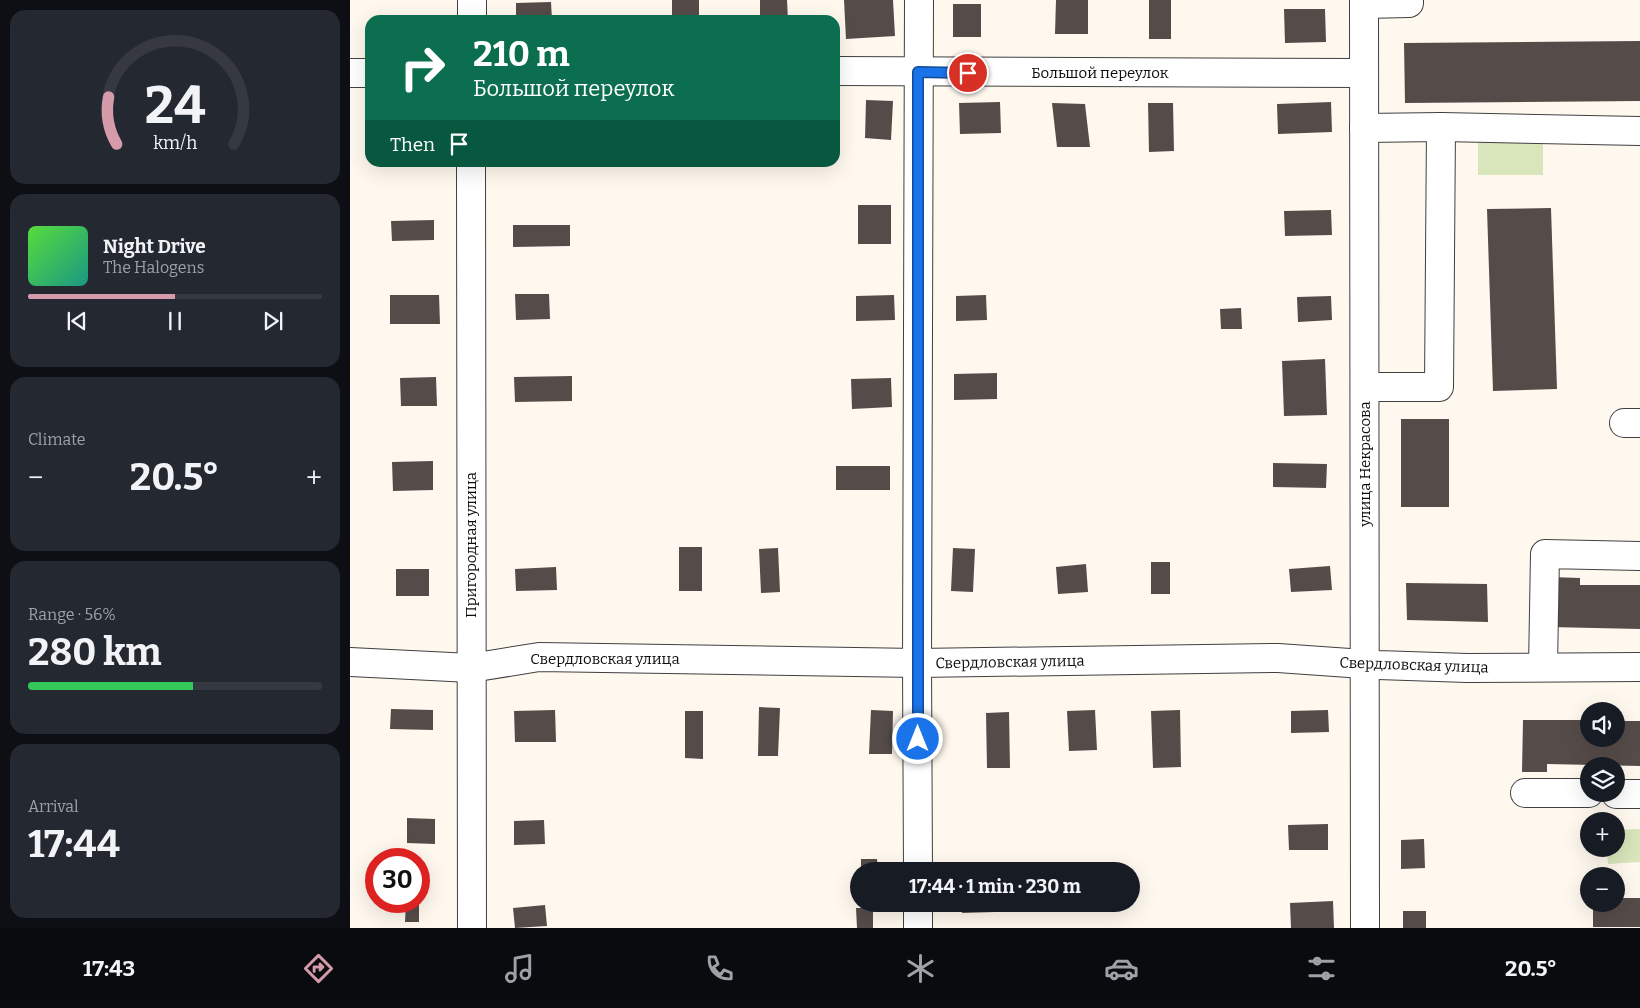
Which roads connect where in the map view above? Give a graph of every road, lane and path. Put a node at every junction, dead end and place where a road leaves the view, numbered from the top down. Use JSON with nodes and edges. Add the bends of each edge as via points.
{"nodes":[{"id":1,"x":472,"y":0,"type":"edge"},
{"id":2,"x":919,"y":0,"type":"edge"},
{"id":3,"x":1409,"y":0,"type":"edge"},
{"id":4,"x":1364,"y":2,"type":"edge"},
{"id":5,"x":472,"y":15,"type":"edge"},
{"id":6,"x":840,"y":71,"type":"edge"},
{"id":7,"x":918,"y":72,"type":"junction"},
{"id":8,"x":350,"y":73,"type":"edge"},
{"id":9,"x":365,"y":73,"type":"edge"},
{"id":10,"x":1364,"y":74,"type":"junction"},
{"id":11,"x":1441,"y":127,"type":"junction"},
{"id":12,"x":1364,"y":128,"type":"junction"},
{"id":13,"x":1640,"y":131,"type":"edge"},
{"id":14,"x":471,"y":167,"type":"edge"},
{"id":15,"x":1365,"y":387,"type":"junction"},
{"id":16,"x":1640,"y":556,"type":"edge"},
{"id":17,"x":350,"y":662,"type":"edge"},
{"id":18,"x":917,"y":663,"type":"junction"},
{"id":19,"x":1365,"y":664,"type":"junction"},
{"id":20,"x":1640,"y":667,"type":"edge"},
{"id":21,"x":471,"y":668,"type":"junction"},
{"id":22,"x":1543,"y":668,"type":"junction"},
{"id":23,"x":1525,"y":793,"type":"dead end"},
{"id":24,"x":1580,"y":793,"type":"edge"},
{"id":25,"x":1625,"y":794,"type":"edge"},
{"id":26,"x":1640,"y":794,"type":"edge"},
{"id":27,"x":918,"y":862,"type":"edge"},
{"id":28,"x":918,"y":912,"type":"edge"},
{"id":29,"x":472,"y":928,"type":"edge"},
{"id":30,"x":918,"y":928,"type":"edge"},
{"id":31,"x":1365,"y":928,"type":"edge"}],
"edges":[{"from":1,"to":5,"type":"street"},
{"from":2,"to":7,"type":"street"},
{"from":3,"to":4,"type":"street"},
{"from":4,"to":10,"type":"street","name":"улица Некрасова"},
{"from":6,"to":7,"type":"street","name":"Большой переулок"},
{"from":7,"to":10,"type":"street","name":"Большой переулок"},
{"from":7,"to":18,"type":"street"},
{"from":8,"to":9,"type":"street"},
{"from":10,"to":12,"type":"street","name":"улица Некрасова"},
{"from":11,"to":12,"type":"street"},
{"from":11,"to":13,"type":"street"},
{"from":11,"to":15,"type":"street","via":[[1439,387]]},
{"from":12,"to":15,"type":"street","name":"улица Некрасова"},
{"from":14,"to":21,"type":"street","name":"Пригородная улица"},
{"from":15,"to":19,"type":"street","name":"улица Некрасова"},
{"from":16,"to":22,"type":"street","via":[[1545,554]]},
{"from":17,"to":21,"type":"street","name":"Свердловская улица"},
{"from":18,"to":19,"type":"street","name":"Свердловская улица","via":[[1278,658]]},
{"from":18,"to":21,"type":"street","name":"Свердловская улица","via":[[539,657]]},
{"from":18,"to":27,"type":"street"},
{"from":19,"to":22,"type":"street","name":"Свердловская улица"},
{"from":19,"to":31,"type":"street","name":"улица Некрасова"},
{"from":20,"to":22,"type":"street","name":"Свердловская улица"},
{"from":21,"to":29,"type":"street","name":"Пригородная улица"},
{"from":23,"to":24,"type":"street"},
{"from":25,"to":26,"type":"street"},
{"from":28,"to":30,"type":"street"}]}
